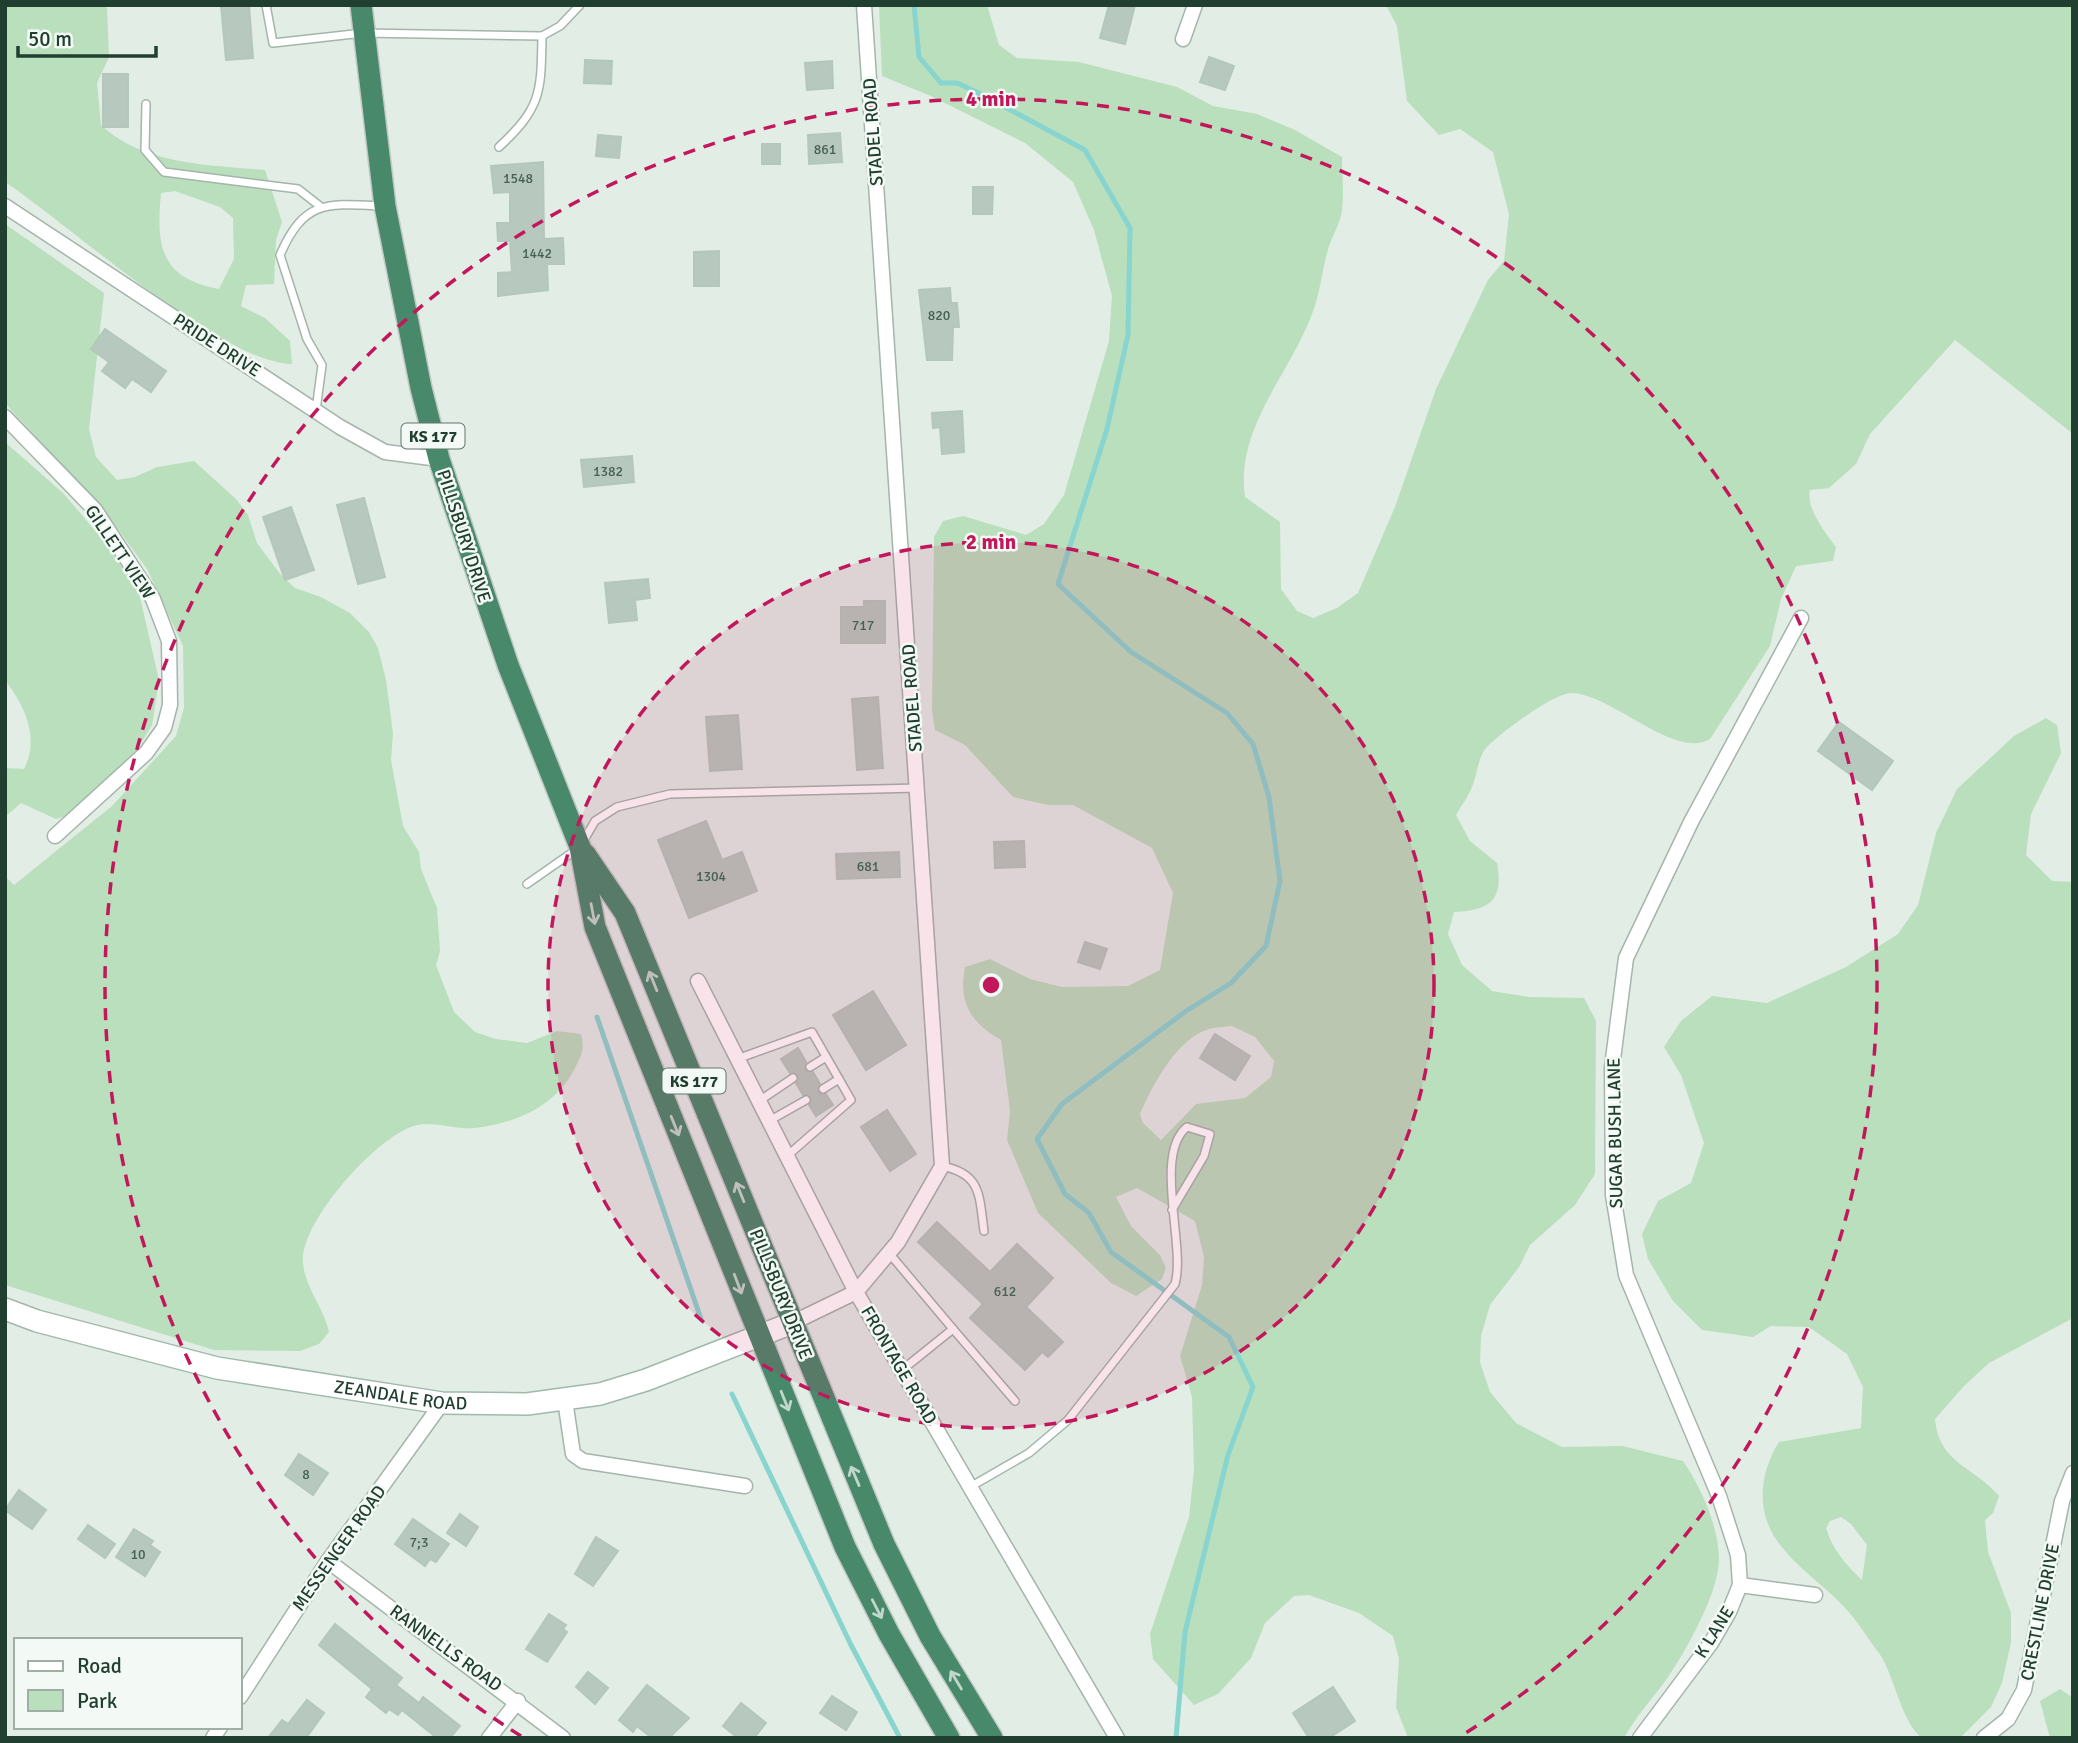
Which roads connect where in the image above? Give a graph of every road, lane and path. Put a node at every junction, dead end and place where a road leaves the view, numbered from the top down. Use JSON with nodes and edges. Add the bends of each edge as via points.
{"nodes":[{"id":1,"x":266,"y":5,"type":"edge"},
{"id":2,"x":360,"y":5,"type":"edge"},
{"id":3,"x":580,"y":5,"type":"edge"},
{"id":4,"x":864,"y":5,"type":"edge"},
{"id":5,"x":1195,"y":5,"type":"edge"},
{"id":6,"x":363,"y":33,"type":"junction"},
{"id":7,"x":542,"y":36,"type":"junction"},
{"id":8,"x":1183,"y":39,"type":"dead end"},
{"id":9,"x":146,"y":104,"type":"dead end"},
{"id":10,"x":499,"y":147,"type":"dead end"},
{"id":11,"x":5,"y":206,"type":"edge"},
{"id":12,"x":385,"y":206,"type":"junction"},
{"id":13,"x":321,"y":207,"type":"junction"},
{"id":14,"x":316,"y":410,"type":"junction"},
{"id":15,"x":5,"y":417,"type":"edge"},
{"id":16,"x":439,"y":459,"type":"junction"},
{"id":17,"x":1801,"y":618,"type":"dead end"},
{"id":18,"x":918,"y":788,"type":"junction"},
{"id":19,"x":55,"y":836,"type":"dead end"},
{"id":20,"x":579,"y":847,"type":"junction"},
{"id":21,"x":527,"y":884,"type":"dead end"},
{"id":22,"x":698,"y":981,"type":"dead end"},
{"id":23,"x":826,"y":1057,"type":"junction"},
{"id":24,"x":737,"y":1059,"type":"junction"},
{"id":25,"x":810,"y":1068,"type":"dead end"},
{"id":26,"x":793,"y":1078,"type":"dead end"},
{"id":27,"x":839,"y":1079,"type":"junction"},
{"id":28,"x":823,"y":1089,"type":"dead end"},
{"id":29,"x":806,"y":1100,"type":"dead end"},
{"id":30,"x":759,"y":1101,"type":"junction"},
{"id":31,"x":769,"y":1121,"type":"junction"},
{"id":32,"x":787,"y":1156,"type":"junction"},
{"id":33,"x":942,"y":1166,"type":"junction"},
{"id":34,"x":1172,"y":1210,"type":"junction"},
{"id":35,"x":984,"y":1231,"type":"dead end"},
{"id":36,"x":889,"y":1253,"type":"junction"},
{"id":37,"x":856,"y":1292,"type":"junction"},
{"id":38,"x":5,"y":1309,"type":"edge"},
{"id":39,"x":792,"y":1323,"type":"junction"},
{"id":40,"x":953,"y":1329,"type":"junction"},
{"id":41,"x":759,"y":1338,"type":"junction"},
{"id":42,"x":902,"y":1370,"type":"junction"},
{"id":43,"x":565,"y":1400,"type":"junction"},
{"id":44,"x":1014,"y":1401,"type":"dead end"},
{"id":45,"x":442,"y":1403,"type":"junction"},
{"id":46,"x":2073,"y":1473,"type":"edge"},
{"id":47,"x":746,"y":1486,"type":"dead end"},
{"id":48,"x":970,"y":1487,"type":"junction"},
{"id":49,"x":328,"y":1561,"type":"junction"},
{"id":50,"x":1740,"y":1585,"type":"junction"},
{"id":51,"x":1815,"y":1595,"type":"dead end"},
{"id":52,"x":242,"y":1694,"type":"edge"},
{"id":53,"x":518,"y":1701,"type":"junction"},
{"id":54,"x":489,"y":1738,"type":"edge"},
{"id":55,"x":563,"y":1738,"type":"edge"},
{"id":56,"x":949,"y":1738,"type":"edge"},
{"id":57,"x":992,"y":1738,"type":"edge"},
{"id":58,"x":1117,"y":1738,"type":"edge"},
{"id":59,"x":1640,"y":1738,"type":"edge"},
{"id":60,"x":1984,"y":1738,"type":"edge"}],
"edges":[{"from":1,"to":6,"type":"lane","via":[[272,43]]},
{"from":2,"to":6,"type":"highway","name":"PILLSBURY DRIVE","number":"KS 177"},
{"from":3,"to":7,"type":"lane","via":[[560,26]]},
{"from":4,"to":18,"type":"street","name":"STADEL ROAD"},
{"from":5,"to":8,"type":"street"},
{"from":6,"to":7,"type":"lane"},
{"from":6,"to":12,"type":"highway","name":"PILLSBURY DRIVE","number":"KS 177"},
{"from":7,"to":10,"type":"lane","via":[[541,88],[526,122]]},
{"from":9,"to":13,"type":"lane","via":[[145,150],[163,172],[298,189]]},
{"from":11,"to":14,"type":"street","name":"PRIDE DRIVE"},
{"from":12,"to":13,"type":"lane"},
{"from":12,"to":16,"type":"highway","name":"PILLSBURY DRIVE","number":"KS 177"},
{"from":13,"to":14,"type":"lane","via":[[299,220],[280,255],[307,338],[321,365]]},
{"from":14,"to":16,"type":"street","name":"PRIDE DRIVE","via":[[385,452]]},
{"from":15,"to":19,"type":"street","name":"GILLETT VIEW","via":[[95,510],[153,599],[169,641],[170,705],[164,729],[146,753]]},
{"from":16,"to":20,"type":"highway","name":"PILLSBURY DRIVE","number":"KS 177","via":[[508,665]]},
{"from":17,"to":50,"type":"street","name":"SUGAR BUSH LANE","via":[[1691,822],[1626,958],[1612,1067],[1613,1195],[1626,1275],[1719,1496],[1738,1555]]},
{"from":18,"to":20,"type":"lane","via":[[670,794],[617,807],[596,821]]},
{"from":18,"to":33,"type":"street","name":"STADEL ROAD"},
{"from":20,"to":21,"type":"lane"},
{"from":39,"to":20,"type":"highway","name":"PILLSBURY DRIVE","number":"KS 177","one_way":true,"via":[[625,913]]},
{"from":20,"to":41,"type":"highway","name":"PILLSBURY DRIVE","number":"KS 177","one_way":true,"via":[[595,927]]},
{"from":22,"to":24,"type":"street","name":"FRONTAGE ROAD"},
{"from":23,"to":24,"type":"lane","via":[[812,1032]]},
{"from":23,"to":25,"type":"lane"},
{"from":23,"to":27,"type":"lane"},
{"from":24,"to":30,"type":"street","name":"FRONTAGE ROAD"},
{"from":26,"to":30,"type":"lane"},
{"from":27,"to":28,"type":"lane"},
{"from":27,"to":32,"type":"lane","via":[[851,1100]]},
{"from":29,"to":31,"type":"lane"},
{"from":30,"to":31,"type":"street","name":"FRONTAGE ROAD"},
{"from":31,"to":32,"type":"street","name":"FRONTAGE ROAD"},
{"from":32,"to":37,"type":"street","name":"FRONTAGE ROAD"},
{"from":33,"to":35,"type":"lane","via":[[962,1170],[978,1187]]},
{"from":33,"to":36,"type":"street"},
{"from":34,"to":34,"type":"lane","via":[[1172,1175],[1181,1132],[1187,1127],[1202,1130],[1210,1134],[1204,1156]]},
{"from":34,"to":48,"type":"lane","via":[[1175,1284],[1068,1420],[1029,1453]]},
{"from":36,"to":37,"type":"street"},
{"from":36,"to":40,"type":"lane"},
{"from":37,"to":39,"type":"street"},
{"from":37,"to":42,"type":"street","name":"FRONTAGE ROAD"},
{"from":38,"to":45,"type":"main road","name":"ZEANDALE ROAD","via":[[217,1368]]},
{"from":39,"to":41,"type":"main road","name":"ZEANDALE ROAD"},
{"from":57,"to":39,"type":"highway","name":"PILLSBURY DRIVE","number":"KS 177","one_way":true,"via":[[930,1636],[884,1544]]},
{"from":40,"to":42,"type":"lane"},
{"from":40,"to":44,"type":"lane"},
{"from":41,"to":43,"type":"main road","name":"ZEANDALE ROAD","via":[[646,1381]]},
{"from":41,"to":56,"type":"highway","name":"PILLSBURY DRIVE","number":"KS 177","one_way":true,"via":[[845,1548]]},
{"from":42,"to":48,"type":"street","name":"FRONTAGE ROAD"},
{"from":43,"to":45,"type":"main road","name":"ZEANDALE ROAD"},
{"from":43,"to":47,"type":"street","via":[[573,1454],[583,1461]]},
{"from":45,"to":49,"type":"street","name":"MESSENGER ROAD"},
{"from":46,"to":60,"type":"street","name":"CRESTLINE DRIVE","via":[[2062,1501],[2024,1690],[2008,1719]]},
{"from":48,"to":58,"type":"street","name":"FRONTAGE ROAD"},
{"from":49,"to":52,"type":"street","name":"MESSENGER ROAD"},
{"from":49,"to":53,"type":"street","name":"RANNELLS ROAD"},
{"from":50,"to":51,"type":"street","name":"K LANE"},
{"from":50,"to":59,"type":"street","name":"K LANE","via":[[1711,1643]]},
{"from":53,"to":54,"type":"street"},
{"from":53,"to":55,"type":"street","name":"RANNELLS ROAD"}]}
